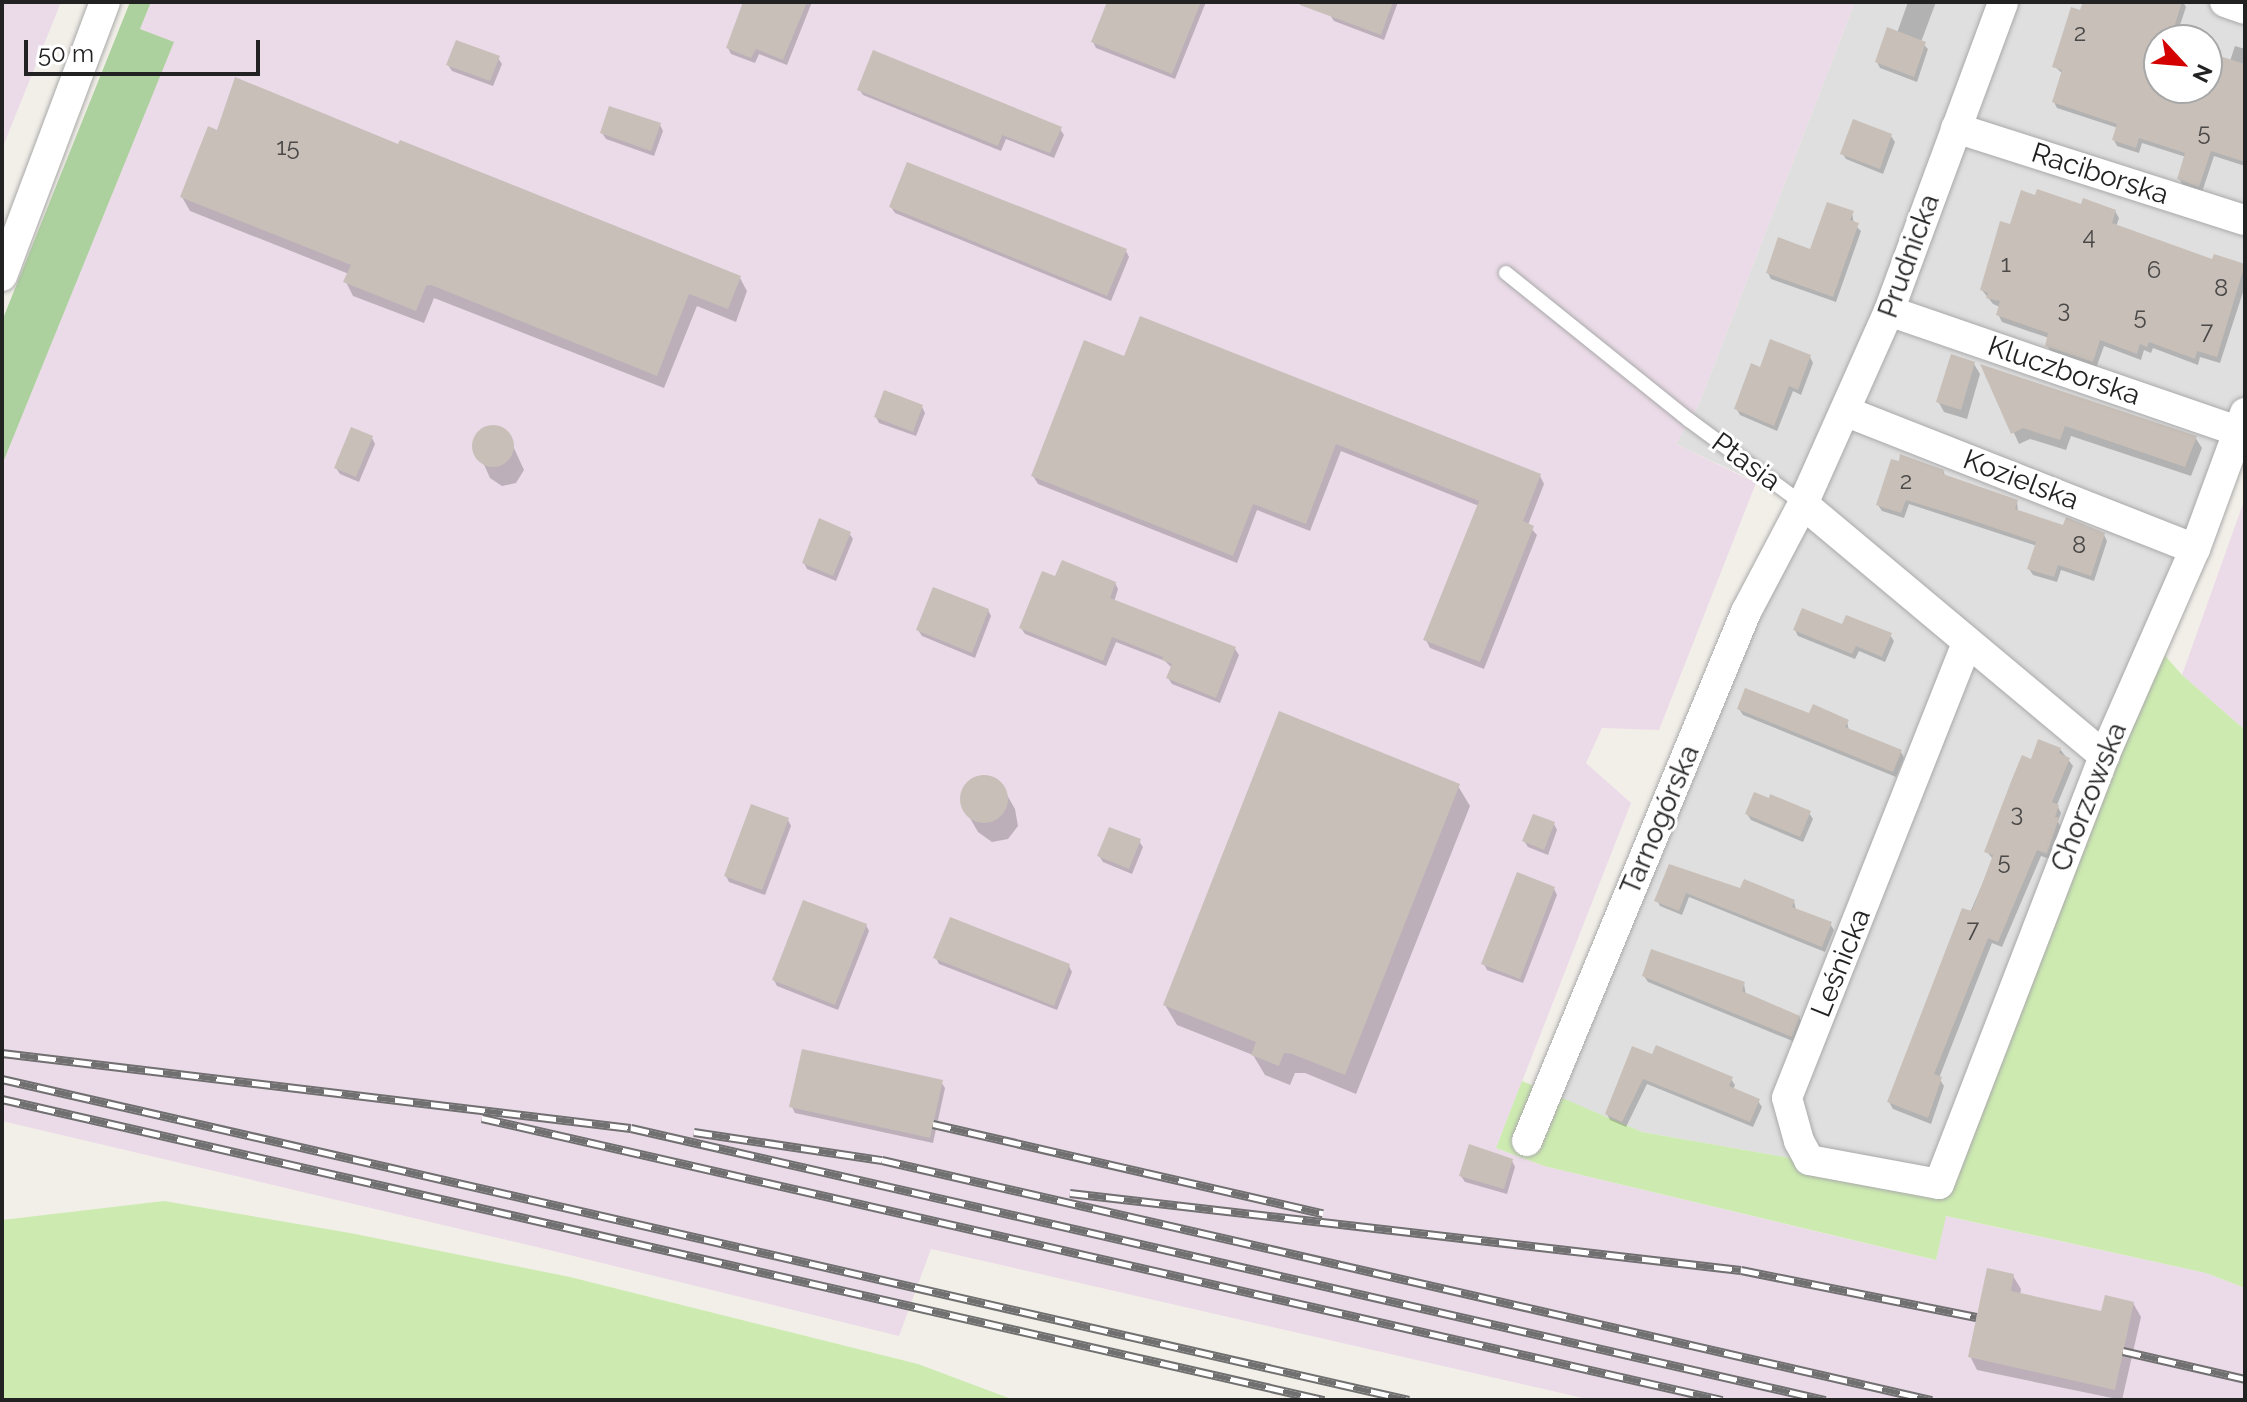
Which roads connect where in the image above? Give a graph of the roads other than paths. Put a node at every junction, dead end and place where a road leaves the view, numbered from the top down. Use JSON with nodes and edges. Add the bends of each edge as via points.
{"nodes":[{"id":1,"x":105,"y":2,"type":"edge"},
{"id":2,"x":2003,"y":2,"type":"edge"},
{"id":3,"x":2225,"y":2,"type":"edge"},
{"id":4,"x":2245,"y":9,"type":"edge"},
{"id":5,"x":1956,"y":128,"type":"junction"},
{"id":6,"x":2245,"y":220,"type":"edge"},
{"id":7,"x":1506,"y":273,"type":"dead end"},
{"id":8,"x":2,"y":276,"type":"edge"},
{"id":9,"x":1889,"y":311,"type":"junction"},
{"id":10,"x":1847,"y":412,"type":"junction"},
{"id":11,"x":2242,"y":422,"type":"edge"},
{"id":12,"x":1803,"y":504,"type":"junction"},
{"id":13,"x":2195,"y":549,"type":"junction"},
{"id":14,"x":1967,"y":643,"type":"junction"},
{"id":15,"x":2104,"y":756,"type":"junction"},
{"id":16,"x":1527,"y":1141,"type":"dead end"},
{"id":17,"x":1939,"y":1184,"type":"joint"}],
"edges":[{"from":1,"to":8,"type":"street"},
{"from":2,"to":5,"type":"street","name":"Prudnicka"},
{"from":3,"to":4,"type":"street"},
{"from":5,"to":6,"type":"street","name":"Raciborska"},
{"from":5,"to":9,"type":"street","name":"Prudnicka"},
{"from":7,"to":12,"type":"lane","name":"Ptasia"},
{"from":9,"to":10,"type":"street","name":"Prudnicka"},
{"from":9,"to":11,"type":"street","name":"Kluczborska"},
{"from":10,"to":12,"type":"street","name":"Prudnicka"},
{"from":10,"to":13,"type":"street","name":"Kozielska"},
{"from":11,"to":13,"type":"street","name":"Chorzowska"},
{"from":12,"to":14,"type":"street"},
{"from":12,"to":16,"type":"street","name":"Tarnogórska","via":[[1746,612]]},
{"from":13,"to":15,"type":"street","name":"Chorzowska"},
{"from":14,"to":15,"type":"street"},
{"from":14,"to":17,"type":"street","name":"Leśnicka","via":[[1787,1098],[1809,1160]]},
{"from":15,"to":17,"type":"street","name":"Chorzowska"}]}
